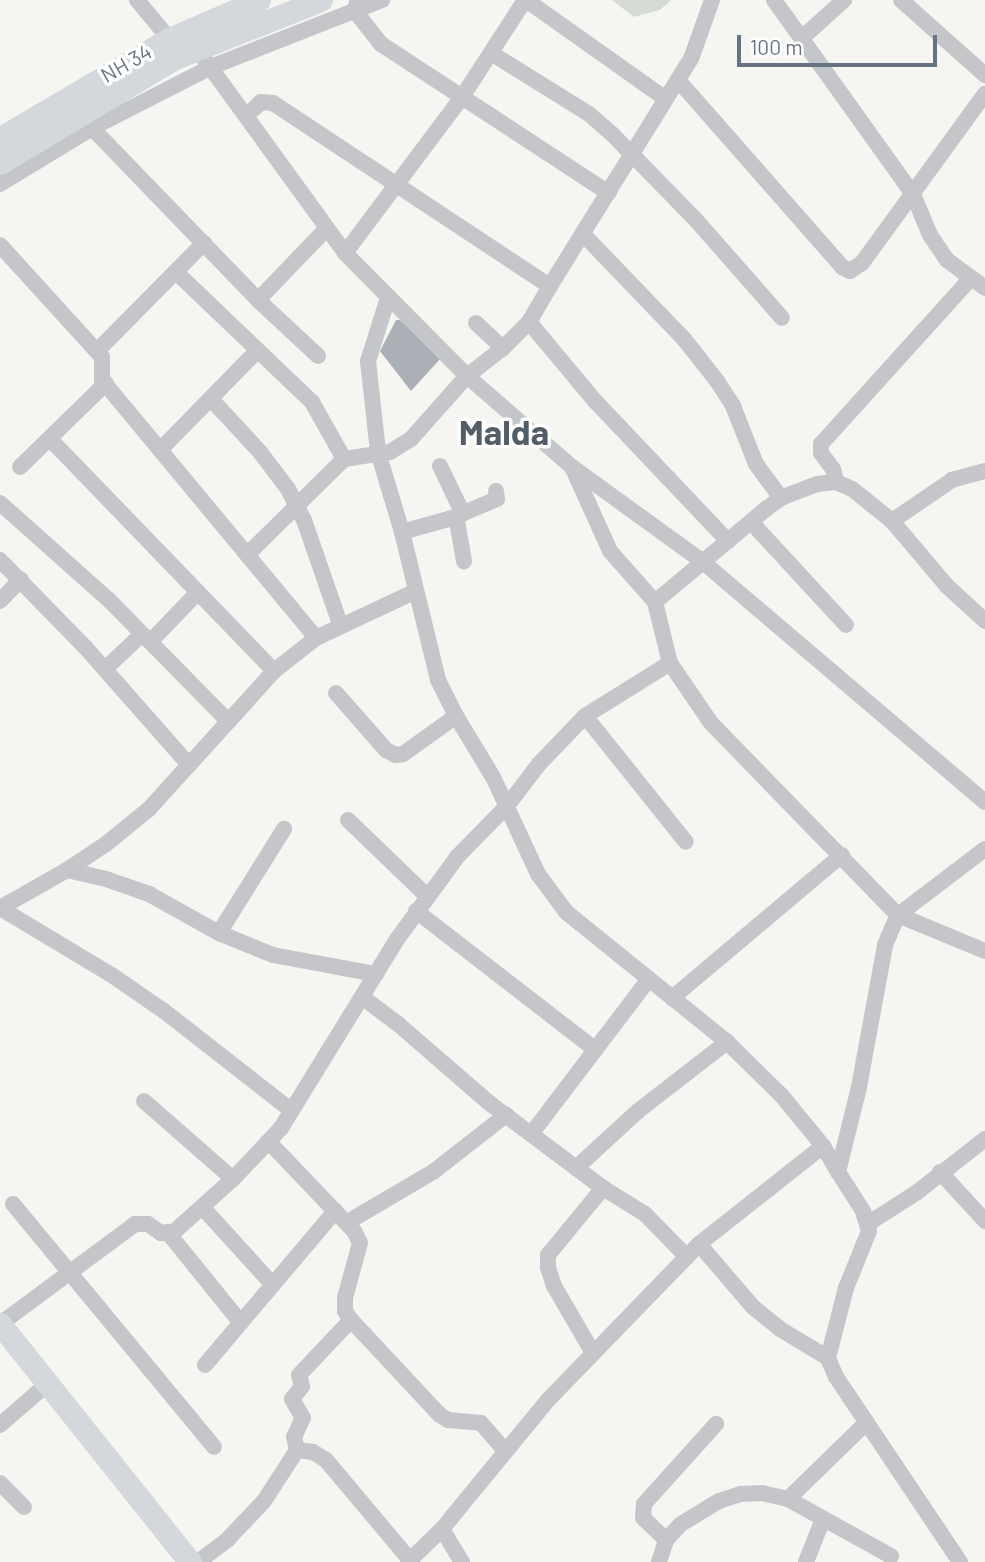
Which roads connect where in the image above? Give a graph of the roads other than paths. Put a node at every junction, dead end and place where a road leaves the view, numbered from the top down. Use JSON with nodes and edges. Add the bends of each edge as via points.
{"nodes":[{"id":1,"x":137,"y":0,"type":"edge"},
{"id":2,"x":248,"y":0,"type":"edge"},
{"id":3,"x":259,"y":0,"type":"edge"},
{"id":4,"x":321,"y":0,"type":"edge"},
{"id":5,"x":382,"y":0,"type":"edge"},
{"id":6,"x":525,"y":0,"type":"edge"},
{"id":7,"x":712,"y":0,"type":"edge"},
{"id":8,"x":844,"y":0,"type":"edge"},
{"id":9,"x":901,"y":0,"type":"edge"},
{"id":10,"x":776,"y":1,"type":"edge"},
{"id":11,"x":356,"y":5,"type":"edge"},
{"id":12,"x":166,"y":35,"type":"junction"},
{"id":13,"x":802,"y":38,"type":"junction"},
{"id":14,"x":491,"y":54,"type":"junction"},
{"id":15,"x":204,"y":58,"type":"junction"},
{"id":16,"x":985,"y":75,"type":"edge"},
{"id":17,"x":678,"y":80,"type":"junction"},
{"id":18,"x":985,"y":94,"type":"edge"},
{"id":19,"x":461,"y":97,"type":"junction"},
{"id":20,"x":666,"y":99,"type":"junction"},
{"id":21,"x":247,"y":115,"type":"junction"},
{"id":22,"x":0,"y":126,"type":"edge"},
{"id":23,"x":92,"y":128,"type":"junction"},
{"id":24,"x":0,"y":138,"type":"edge"},
{"id":25,"x":633,"y":153,"type":"junction"},
{"id":26,"x":0,"y":163,"type":"edge"},
{"id":27,"x":0,"y":184,"type":"edge"},
{"id":28,"x":399,"y":184,"type":"junction"},
{"id":29,"x":608,"y":193,"type":"junction"},
{"id":30,"x":914,"y":194,"type":"junction"},
{"id":31,"x":326,"y":229,"type":"junction"},
{"id":32,"x":583,"y":234,"type":"junction"},
{"id":33,"x":204,"y":243,"type":"junction"},
{"id":34,"x":0,"y":245,"type":"edge"},
{"id":35,"x":345,"y":253,"type":"junction"},
{"id":36,"x":177,"y":273,"type":"junction"},
{"id":37,"x":970,"y":279,"type":"junction"},
{"id":38,"x":550,"y":286,"type":"junction"},
{"id":39,"x":985,"y":288,"type":"edge"},
{"id":40,"x":388,"y":298,"type":"junction"},
{"id":41,"x":258,"y":300,"type":"junction"},
{"id":42,"x":782,"y":318,"type":"dead end"},
{"id":43,"x":528,"y":322,"type":"junction"},
{"id":44,"x":476,"y":323,"type":"dead end"},
{"id":45,"x":503,"y":348,"type":"junction"},
{"id":46,"x":97,"y":351,"type":"junction"},
{"id":47,"x":257,"y":351,"type":"junction"},
{"id":48,"x":318,"y":356,"type":"dead end"},
{"id":49,"x":467,"y":376,"type":"junction"},
{"id":50,"x":106,"y":383,"type":"junction"},
{"id":51,"x":211,"y":399,"type":"junction"},
{"id":52,"x":50,"y":439,"type":"junction"},
{"id":53,"x":160,"y":450,"type":"junction"},
{"id":54,"x":378,"y":452,"type":"junction"},
{"id":55,"x":344,"y":459,"type":"junction"},
{"id":56,"x":440,"y":466,"type":"dead end"},
{"id":57,"x":20,"y":467,"type":"dead end"},
{"id":58,"x":572,"y":467,"type":"junction"},
{"id":59,"x":985,"y":471,"type":"edge"},
{"id":60,"x":836,"y":482,"type":"junction"},
{"id":61,"x":496,"y":491,"type":"dead end"},
{"id":62,"x":781,"y":498,"type":"junction"},
{"id":63,"x":0,"y":503,"type":"edge"},
{"id":64,"x":297,"y":507,"type":"junction"},
{"id":65,"x":458,"y":516,"type":"junction"},
{"id":66,"x":892,"y":521,"type":"junction"},
{"id":67,"x":751,"y":522,"type":"junction"},
{"id":68,"x":402,"y":532,"type":"junction"},
{"id":69,"x":728,"y":541,"type":"junction"},
{"id":70,"x":248,"y":554,"type":"junction"},
{"id":71,"x":0,"y":560,"type":"edge"},
{"id":72,"x":464,"y":561,"type":"dead end"},
{"id":73,"x":704,"y":562,"type":"junction"},
{"id":74,"x":21,"y":579,"type":"junction"},
{"id":75,"x":416,"y":591,"type":"junction"},
{"id":76,"x":197,"y":593,"type":"junction"},
{"id":77,"x":0,"y":601,"type":"edge"},
{"id":78,"x":656,"y":602,"type":"junction"},
{"id":79,"x":985,"y":621,"type":"edge"},
{"id":80,"x":340,"y":624,"type":"junction"},
{"id":81,"x":846,"y":625,"type":"dead end"},
{"id":82,"x":146,"y":638,"type":"junction"},
{"id":83,"x":316,"y":638,"type":"junction"},
{"id":84,"x":670,"y":663,"type":"junction"},
{"id":85,"x":104,"y":669,"type":"junction"},
{"id":86,"x":274,"y":671,"type":"junction"},
{"id":87,"x":336,"y":693,"type":"dead end"},
{"id":88,"x":456,"y":716,"type":"junction"},
{"id":89,"x":586,"y":716,"type":"junction"},
{"id":90,"x":228,"y":721,"type":"junction"},
{"id":91,"x":189,"y":765,"type":"junction"},
{"id":92,"x":985,"y":802,"type":"edge"},
{"id":93,"x":507,"y":806,"type":"junction"},
{"id":94,"x":348,"y":820,"type":"dead end"},
{"id":95,"x":284,"y":829,"type":"dead end"},
{"id":96,"x":686,"y":842,"type":"dead end"},
{"id":97,"x":985,"y":849,"type":"edge"},
{"id":98,"x":842,"y":855,"type":"junction"},
{"id":99,"x":67,"y":870,"type":"junction"},
{"id":100,"x":427,"y":896,"type":"junction"},
{"id":101,"x":0,"y":908,"type":"edge"},
{"id":102,"x":416,"y":911,"type":"junction"},
{"id":103,"x":898,"y":915,"type":"junction"},
{"id":104,"x":219,"y":933,"type":"junction"},
{"id":105,"x":985,"y":951,"type":"edge"},
{"id":106,"x":376,"y":974,"type":"junction"},
{"id":107,"x":648,"y":980,"type":"junction"},
{"id":108,"x":362,"y":997,"type":"junction"},
{"id":109,"x":672,"y":998,"type":"junction"},
{"id":110,"x":727,"y":1042,"type":"junction"},
{"id":111,"x":596,"y":1050,"type":"junction"},
{"id":112,"x":144,"y":1101,"type":"dead end"},
{"id":113,"x":292,"y":1111,"type":"junction"},
{"id":114,"x":506,"y":1115,"type":"junction"},
{"id":115,"x":532,"y":1133,"type":"junction"},
{"id":116,"x":985,"y":1139,"type":"edge"},
{"id":117,"x":269,"y":1142,"type":"junction"},
{"id":118,"x":823,"y":1146,"type":"junction"},
{"id":119,"x":576,"y":1168,"type":"junction"},
{"id":120,"x":838,"y":1172,"type":"junction"},
{"id":121,"x":940,"y":1172,"type":"junction"},
{"id":122,"x":233,"y":1179,"type":"junction"},
{"id":123,"x":603,"y":1188,"type":"junction"},
{"id":124,"x":13,"y":1204,"type":"dead end"},
{"id":125,"x":203,"y":1208,"type":"junction"},
{"id":126,"x":341,"y":1217,"type":"junction"},
{"id":127,"x":985,"y":1221,"type":"edge"},
{"id":128,"x":869,"y":1223,"type":"junction"},
{"id":129,"x":169,"y":1234,"type":"junction"},
{"id":130,"x":699,"y":1244,"type":"junction"},
{"id":131,"x":687,"y":1257,"type":"junction"},
{"id":132,"x":68,"y":1273,"type":"junction"},
{"id":133,"x":273,"y":1285,"type":"junction"},
{"id":134,"x":351,"y":1320,"type":"junction"},
{"id":135,"x":241,"y":1323,"type":"junction"},
{"id":136,"x":0,"y":1324,"type":"edge"},
{"id":137,"x":593,"y":1353,"type":"junction"},
{"id":138,"x":828,"y":1358,"type":"junction"},
{"id":139,"x":205,"y":1365,"type":"dead end"},
{"id":140,"x":46,"y":1385,"type":"junction"},
{"id":141,"x":867,"y":1422,"type":"junction"},
{"id":142,"x":716,"y":1424,"type":"dead end"},
{"id":143,"x":0,"y":1425,"type":"edge"},
{"id":144,"x":214,"y":1447,"type":"dead end"},
{"id":145,"x":297,"y":1451,"type":"junction"},
{"id":146,"x":505,"y":1451,"type":"junction"},
{"id":147,"x":0,"y":1483,"type":"edge"},
{"id":148,"x":788,"y":1499,"type":"junction"},
{"id":149,"x":24,"y":1507,"type":"dead end"},
{"id":150,"x":823,"y":1519,"type":"junction"},
{"id":151,"x":442,"y":1529,"type":"junction"},
{"id":152,"x":666,"y":1540,"type":"junction"},
{"id":153,"x":891,"y":1556,"type":"dead end"},
{"id":154,"x":409,"y":1561,"type":"edge"},
{"id":155,"x":190,"y":1562,"type":"edge"},
{"id":156,"x":198,"y":1562,"type":"edge"},
{"id":157,"x":463,"y":1562,"type":"edge"},
{"id":158,"x":659,"y":1562,"type":"edge"},
{"id":159,"x":806,"y":1562,"type":"edge"},
{"id":160,"x":960,"y":1562,"type":"edge"}],
"edges":[{"from":1,"to":12,"type":"street"},
{"from":2,"to":12,"type":"street"},
{"from":3,"to":24,"type":"main road","name":"NH 34","via":[[169,39]]},
{"from":4,"to":15,"type":"main road"},
{"from":5,"to":11,"type":"street"},
{"from":6,"to":14,"type":"street"},
{"from":6,"to":20,"type":"street"},
{"from":7,"to":17,"type":"street","via":[[691,60]]},
{"from":8,"to":13,"type":"street"},
{"from":9,"to":16,"type":"street"},
{"from":10,"to":13,"type":"street"},
{"from":11,"to":15,"type":"street"},
{"from":11,"to":19,"type":"street","via":[[381,44]]},
{"from":12,"to":22,"type":"street"},
{"from":13,"to":30,"type":"street"},
{"from":14,"to":19,"type":"street"},
{"from":14,"to":25,"type":"street","via":[[589,114]]},
{"from":15,"to":21,"type":"street"},
{"from":15,"to":23,"type":"street"},
{"from":15,"to":26,"type":"main road","via":[[175,58]]},
{"from":17,"to":20,"type":"street"},
{"from":17,"to":30,"type":"street","via":[[850,271],[862,263]]},
{"from":18,"to":30,"type":"street"},
{"from":19,"to":28,"type":"street"},
{"from":19,"to":29,"type":"street"},
{"from":20,"to":25,"type":"street"},
{"from":21,"to":28,"type":"street","via":[[261,102],[273,103]]},
{"from":21,"to":31,"type":"street"},
{"from":23,"to":27,"type":"street"},
{"from":23,"to":33,"type":"street"},
{"from":25,"to":29,"type":"street"},
{"from":25,"to":42,"type":"street"},
{"from":28,"to":35,"type":"street"},
{"from":28,"to":38,"type":"street"},
{"from":29,"to":32,"type":"street"},
{"from":30,"to":37,"type":"street","via":[[930,235],[947,260]]},
{"from":31,"to":35,"type":"street"},
{"from":31,"to":41,"type":"street"},
{"from":32,"to":38,"type":"street"},
{"from":32,"to":62,"type":"street","via":[[684,339],[717,381],[733,405],[756,464]]},
{"from":33,"to":36,"type":"street"},
{"from":33,"to":41,"type":"street"},
{"from":34,"to":46,"type":"street"},
{"from":35,"to":40,"type":"street"},
{"from":36,"to":46,"type":"street"},
{"from":36,"to":47,"type":"street"},
{"from":37,"to":39,"type":"street"},
{"from":37,"to":60,"type":"street","via":[[821,444]]},
{"from":38,"to":43,"type":"street"},
{"from":40,"to":49,"type":"street"},
{"from":40,"to":54,"type":"street","via":[[368,361]]},
{"from":41,"to":48,"type":"street"},
{"from":43,"to":45,"type":"street"},
{"from":43,"to":69,"type":"street","via":[[596,402]]},
{"from":44,"to":45,"type":"street"},
{"from":45,"to":49,"type":"street"},
{"from":46,"to":50,"type":"street"},
{"from":47,"to":51,"type":"street"},
{"from":47,"to":55,"type":"street","via":[[312,402]]},
{"from":49,"to":54,"type":"street","via":[[411,439],[399,448]]},
{"from":49,"to":58,"type":"street"},
{"from":50,"to":52,"type":"street"},
{"from":50,"to":53,"type":"street"},
{"from":51,"to":53,"type":"street"},
{"from":51,"to":64,"type":"street","via":[[260,452]]},
{"from":52,"to":57,"type":"street"},
{"from":52,"to":76,"type":"street"},
{"from":53,"to":70,"type":"street"},
{"from":54,"to":55,"type":"street"},
{"from":54,"to":68,"type":"street"},
{"from":55,"to":64,"type":"street"},
{"from":56,"to":65,"type":"street"},
{"from":58,"to":73,"type":"street"},
{"from":58,"to":78,"type":"street","via":[[610,551]]},
{"from":59,"to":66,"type":"street","via":[[952,480]]},
{"from":60,"to":62,"type":"street"},
{"from":60,"to":66,"type":"street","via":[[868,499]]},
{"from":61,"to":65,"type":"street","via":[[497,499]]},
{"from":62,"to":67,"type":"street"},
{"from":63,"to":82,"type":"street"},
{"from":64,"to":70,"type":"street"},
{"from":64,"to":80,"type":"street"},
{"from":65,"to":68,"type":"street"},
{"from":65,"to":72,"type":"street"},
{"from":66,"to":79,"type":"street","via":[[947,586]]},
{"from":67,"to":69,"type":"street"},
{"from":67,"to":81,"type":"street"},
{"from":68,"to":75,"type":"street"},
{"from":69,"to":73,"type":"street"},
{"from":70,"to":83,"type":"street"},
{"from":71,"to":74,"type":"street"},
{"from":73,"to":78,"type":"street"},
{"from":73,"to":92,"type":"street"},
{"from":74,"to":77,"type":"street"},
{"from":74,"to":85,"type":"street"},
{"from":75,"to":80,"type":"street"},
{"from":75,"to":88,"type":"street","via":[[439,680]]},
{"from":76,"to":82,"type":"street"},
{"from":76,"to":86,"type":"street"},
{"from":78,"to":84,"type":"street"},
{"from":80,"to":83,"type":"street"},
{"from":82,"to":85,"type":"street"},
{"from":82,"to":90,"type":"street"},
{"from":83,"to":86,"type":"street"},
{"from":84,"to":89,"type":"street"},
{"from":84,"to":98,"type":"street","via":[[710,723]]},
{"from":85,"to":91,"type":"street"},
{"from":86,"to":90,"type":"street"},
{"from":87,"to":88,"type":"street","via":[[395,755]]},
{"from":88,"to":93,"type":"street"},
{"from":89,"to":93,"type":"street","via":[[539,764]]},
{"from":89,"to":96,"type":"street"},
{"from":90,"to":91,"type":"street"},
{"from":91,"to":99,"type":"street","via":[[149,809]]},
{"from":93,"to":100,"type":"street"},
{"from":93,"to":107,"type":"street","via":[[538,874],[566,912]]},
{"from":94,"to":100,"type":"street"},
{"from":95,"to":104,"type":"street"},
{"from":97,"to":103,"type":"street"},
{"from":98,"to":103,"type":"street"},
{"from":98,"to":109,"type":"street"},
{"from":99,"to":101,"type":"street"},
{"from":99,"to":104,"type":"street","via":[[149,894]]},
{"from":100,"to":102,"type":"street"},
{"from":101,"to":113,"type":"street","via":[[154,1004]]},
{"from":102,"to":106,"type":"street"},
{"from":102,"to":111,"type":"street"},
{"from":103,"to":105,"type":"street"},
{"from":103,"to":120,"type":"street","via":[[885,945]]},
{"from":104,"to":106,"type":"street","via":[[273,955]]},
{"from":106,"to":108,"type":"street"},
{"from":107,"to":109,"type":"street"},
{"from":107,"to":111,"type":"street"},
{"from":108,"to":113,"type":"street"},
{"from":108,"to":114,"type":"street"},
{"from":109,"to":110,"type":"street"},
{"from":110,"to":118,"type":"street","via":[[782,1096]]},
{"from":110,"to":119,"type":"street","via":[[638,1111]]},
{"from":111,"to":115,"type":"street"},
{"from":112,"to":122,"type":"street"},
{"from":113,"to":117,"type":"street"},
{"from":114,"to":115,"type":"street"},
{"from":114,"to":126,"type":"street","via":[[433,1172]]},
{"from":115,"to":119,"type":"street"},
{"from":116,"to":121,"type":"street"},
{"from":117,"to":122,"type":"street"},
{"from":117,"to":126,"type":"street"},
{"from":118,"to":120,"type":"street"},
{"from":118,"to":130,"type":"street"},
{"from":119,"to":123,"type":"street"},
{"from":120,"to":128,"type":"street"},
{"from":121,"to":127,"type":"street"},
{"from":121,"to":128,"type":"street"},
{"from":122,"to":125,"type":"street"},
{"from":123,"to":131,"type":"street","via":[[645,1214]]},
{"from":123,"to":137,"type":"street","via":[[548,1255],[554,1286]]},
{"from":124,"to":132,"type":"street"},
{"from":125,"to":129,"type":"street"},
{"from":125,"to":133,"type":"street"},
{"from":126,"to":133,"type":"street"},
{"from":126,"to":134,"type":"street","via":[[360,1243],[345,1298]]},
{"from":128,"to":138,"type":"street"},
{"from":129,"to":132,"type":"street","via":[[148,1224],[135,1224]]},
{"from":129,"to":135,"type":"street"},
{"from":130,"to":131,"type":"street"},
{"from":130,"to":138,"type":"street","via":[[752,1307]]},
{"from":131,"to":137,"type":"street"},
{"from":132,"to":136,"type":"street"},
{"from":132,"to":144,"type":"street"},
{"from":133,"to":135,"type":"street"},
{"from":134,"to":145,"type":"street","via":[[299,1375],[302,1386],[292,1399],[303,1418],[294,1437]]},
{"from":134,"to":146,"type":"street","via":[[440,1415],[448,1420],[476,1420]]},
{"from":135,"to":139,"type":"street"},
{"from":136,"to":140,"type":"main road"},
{"from":137,"to":146,"type":"street"},
{"from":138,"to":141,"type":"street"},
{"from":140,"to":143,"type":"street"},
{"from":140,"to":155,"type":"main road"},
{"from":141,"to":148,"type":"street"},
{"from":141,"to":160,"type":"street"},
{"from":142,"to":152,"type":"street","via":[[644,1504],[643,1518]]},
{"from":145,"to":154,"type":"street","via":[[313,1452],[326,1460]]},
{"from":145,"to":156,"type":"street","via":[[264,1501]]},
{"from":146,"to":151,"type":"street"},
{"from":147,"to":149,"type":"street"},
{"from":148,"to":150,"type":"street"},
{"from":148,"to":152,"type":"street","via":[[762,1493],[719,1501],[681,1524]]},
{"from":150,"to":153,"type":"street"},
{"from":150,"to":159,"type":"street"},
{"from":151,"to":154,"type":"street"},
{"from":151,"to":157,"type":"street"},
{"from":152,"to":158,"type":"street"}]}
